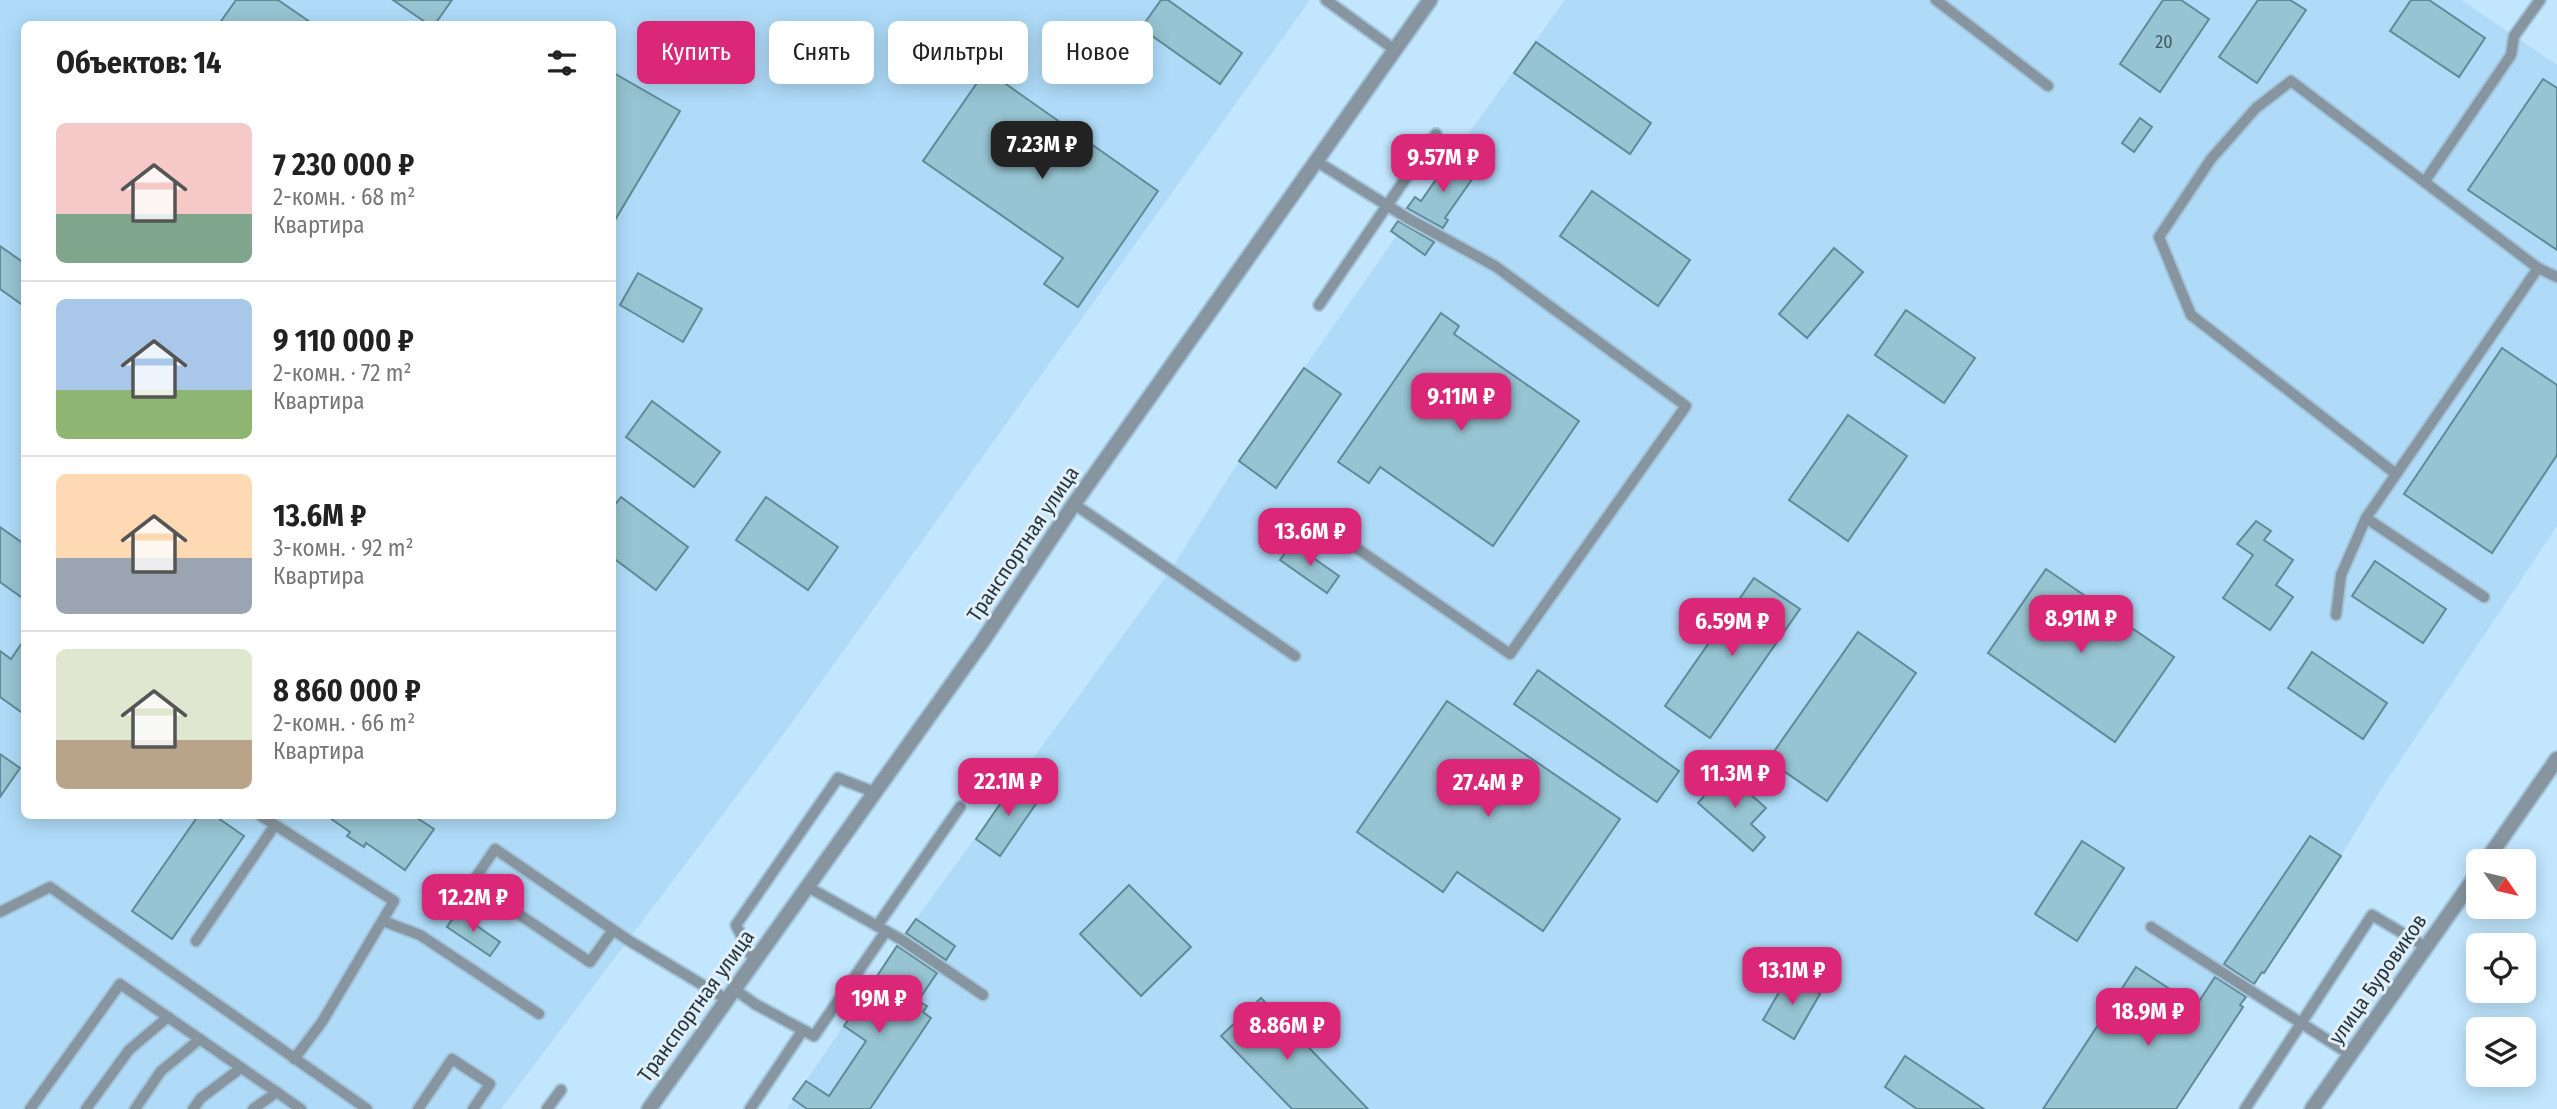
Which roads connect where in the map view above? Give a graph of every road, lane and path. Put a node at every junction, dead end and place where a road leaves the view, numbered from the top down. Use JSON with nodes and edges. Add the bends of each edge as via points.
{"nodes":[{"id":1,"x":1326,"y":0,"type":"edge"},
{"id":2,"x":1430,"y":0,"type":"edge"},
{"id":3,"x":1936,"y":0,"type":"edge"},
{"id":4,"x":2540,"y":0,"type":"edge"},
{"id":5,"x":1395,"y":50,"type":"junction"},
{"id":6,"x":2048,"y":86,"type":"dead end"},
{"id":7,"x":1436,"y":134,"type":"dead end"},
{"id":8,"x":1317,"y":161,"type":"junction"},
{"id":9,"x":2426,"y":181,"type":"junction"},
{"id":10,"x":1387,"y":205,"type":"junction"},
{"id":11,"x":2538,"y":268,"type":"junction"},
{"id":12,"x":2557,"y":277,"type":"edge"},
{"id":13,"x":1319,"y":304,"type":"dead end"},
{"id":14,"x":2396,"y":474,"type":"junction"},
{"id":15,"x":1074,"y":504,"type":"junction"},
{"id":16,"x":2365,"y":518,"type":"junction"},
{"id":17,"x":1326,"y":527,"type":"dead end"},
{"id":18,"x":2484,"y":597,"type":"dead end"},
{"id":19,"x":2336,"y":615,"type":"dead end"},
{"id":20,"x":1295,"y":656,"type":"dead end"},
{"id":21,"x":2557,"y":760,"type":"edge"},
{"id":22,"x":874,"y":792,"type":"junction"},
{"id":23,"x":960,"y":807,"type":"dead end"},
{"id":24,"x":266,"y":819,"type":"edge"},
{"id":25,"x":275,"y":825,"type":"junction"},
{"id":26,"x":2494,"y":849,"type":"edge"},
{"id":27,"x":808,"y":887,"type":"junction"},
{"id":28,"x":2466,"y":890,"type":"edge"},
{"id":29,"x":0,"y":912,"type":"edge"},
{"id":30,"x":383,"y":921,"type":"junction"},
{"id":31,"x":2151,"y":927,"type":"dead end"},
{"id":32,"x":881,"y":928,"type":"junction"},
{"id":33,"x":613,"y":930,"type":"junction"},
{"id":34,"x":196,"y":941,"type":"dead end"},
{"id":35,"x":2426,"y":947,"type":"junction"},
{"id":36,"x":754,"y":961,"type":"junction"},
{"id":37,"x":730,"y":994,"type":"junction"},
{"id":38,"x":983,"y":995,"type":"dead end"},
{"id":39,"x":539,"y":1014,"type":"dead end"},
{"id":40,"x":168,"y":1017,"type":"junction"},
{"id":41,"x":2301,"y":1024,"type":"junction"},
{"id":42,"x":803,"y":1030,"type":"junction"},
{"id":43,"x":200,"y":1040,"type":"junction"},
{"id":44,"x":2351,"y":1055,"type":"junction"},
{"id":45,"x":294,"y":1059,"type":"junction"},
{"id":46,"x":241,"y":1068,"type":"junction"},
{"id":47,"x":561,"y":1090,"type":"dead end"},
{"id":48,"x":277,"y":1092,"type":"junction"},
{"id":49,"x":30,"y":1109,"type":"edge"},
{"id":50,"x":86,"y":1109,"type":"edge"},
{"id":51,"x":135,"y":1109,"type":"edge"},
{"id":52,"x":194,"y":1109,"type":"edge"},
{"id":53,"x":253,"y":1109,"type":"edge"},
{"id":54,"x":301,"y":1109,"type":"edge"},
{"id":55,"x":367,"y":1109,"type":"edge"},
{"id":56,"x":418,"y":1109,"type":"edge"},
{"id":57,"x":473,"y":1109,"type":"edge"},
{"id":58,"x":547,"y":1109,"type":"edge"},
{"id":59,"x":649,"y":1109,"type":"edge"},
{"id":60,"x":750,"y":1109,"type":"edge"},
{"id":61,"x":2245,"y":1109,"type":"edge"},
{"id":62,"x":2312,"y":1109,"type":"edge"}],
"edges":[{"from":1,"to":5,"type":"lane"},
{"from":2,"to":5,"type":"street","name":"Транспортная улица"},
{"from":3,"to":6,"type":"lane"},
{"from":4,"to":9,"type":"lane","via":[[2515,36],[2511,55]]},
{"from":5,"to":8,"type":"street","name":"Транспортная улица"},
{"from":7,"to":10,"type":"lane"},
{"from":8,"to":10,"type":"lane"},
{"from":8,"to":15,"type":"street","name":"Транспортная улица"},
{"from":9,"to":11,"type":"lane"},
{"from":9,"to":14,"type":"lane","via":[[2291,81],[2256,108],[2211,159],[2159,237],[2191,315]]},
{"from":10,"to":13,"type":"lane"},
{"from":10,"to":17,"type":"lane","via":[[1495,266],[1686,406],[1510,654]]},
{"from":11,"to":12,"type":"lane"},
{"from":11,"to":14,"type":"lane"},
{"from":14,"to":16,"type":"lane"},
{"from":15,"to":20,"type":"lane"},
{"from":15,"to":22,"type":"street","name":"Транспортная улица"},
{"from":16,"to":18,"type":"lane"},
{"from":16,"to":19,"type":"lane","via":[[2341,575]]},
{"from":21,"to":26,"type":"street"},
{"from":22,"to":27,"type":"street","name":"Транспортная улица"},
{"from":22,"to":36,"type":"lane","via":[[838,778],[736,925]]},
{"from":23,"to":32,"type":"lane"},
{"from":24,"to":25,"type":"lane"},
{"from":25,"to":30,"type":"lane","via":[[394,901]]},
{"from":25,"to":34,"type":"lane"},
{"from":27,"to":32,"type":"lane"},
{"from":27,"to":36,"type":"street","name":"Транспортная улица"},
{"from":28,"to":35,"type":"street","name":"улица Буровиков"},
{"from":29,"to":45,"type":"lane","via":[[50,887]]},
{"from":30,"to":39,"type":"lane","via":[[419,935]]},
{"from":30,"to":45,"type":"lane"},
{"from":31,"to":41,"type":"lane"},
{"from":32,"to":38,"type":"lane"},
{"from":32,"to":42,"type":"lane","via":[[814,1036]]},
{"from":33,"to":33,"type":"lane","via":[[495,849],[472,884],[590,962]]},
{"from":33,"to":37,"type":"lane"},
{"from":35,"to":41,"type":"lane","via":[[2372,915]]},
{"from":35,"to":44,"type":"street","name":"улица Буровиков"},
{"from":36,"to":37,"type":"street","name":"Транспортная улица"},
{"from":37,"to":42,"type":"lane"},
{"from":37,"to":59,"type":"street","name":"Транспортная улица"},
{"from":40,"to":43,"type":"lane"},
{"from":40,"to":49,"type":"lane","via":[[120,984]]},
{"from":40,"to":50,"type":"lane","via":[[129,1050]]},
{"from":41,"to":44,"type":"lane"},
{"from":41,"to":61,"type":"lane"},
{"from":42,"to":60,"type":"lane"},
{"from":43,"to":46,"type":"lane"},
{"from":43,"to":51,"type":"lane","via":[[161,1072]]},
{"from":44,"to":62,"type":"street","name":"улица Буровиков"},
{"from":45,"to":55,"type":"lane"},
{"from":46,"to":48,"type":"lane"},
{"from":46,"to":52,"type":"lane","via":[[201,1098]]},
{"from":47,"to":58,"type":"lane"},
{"from":48,"to":53,"type":"lane"},
{"from":48,"to":54,"type":"lane"},
{"from":56,"to":57,"type":"lane","via":[[452,1059],[490,1084]]}]}
